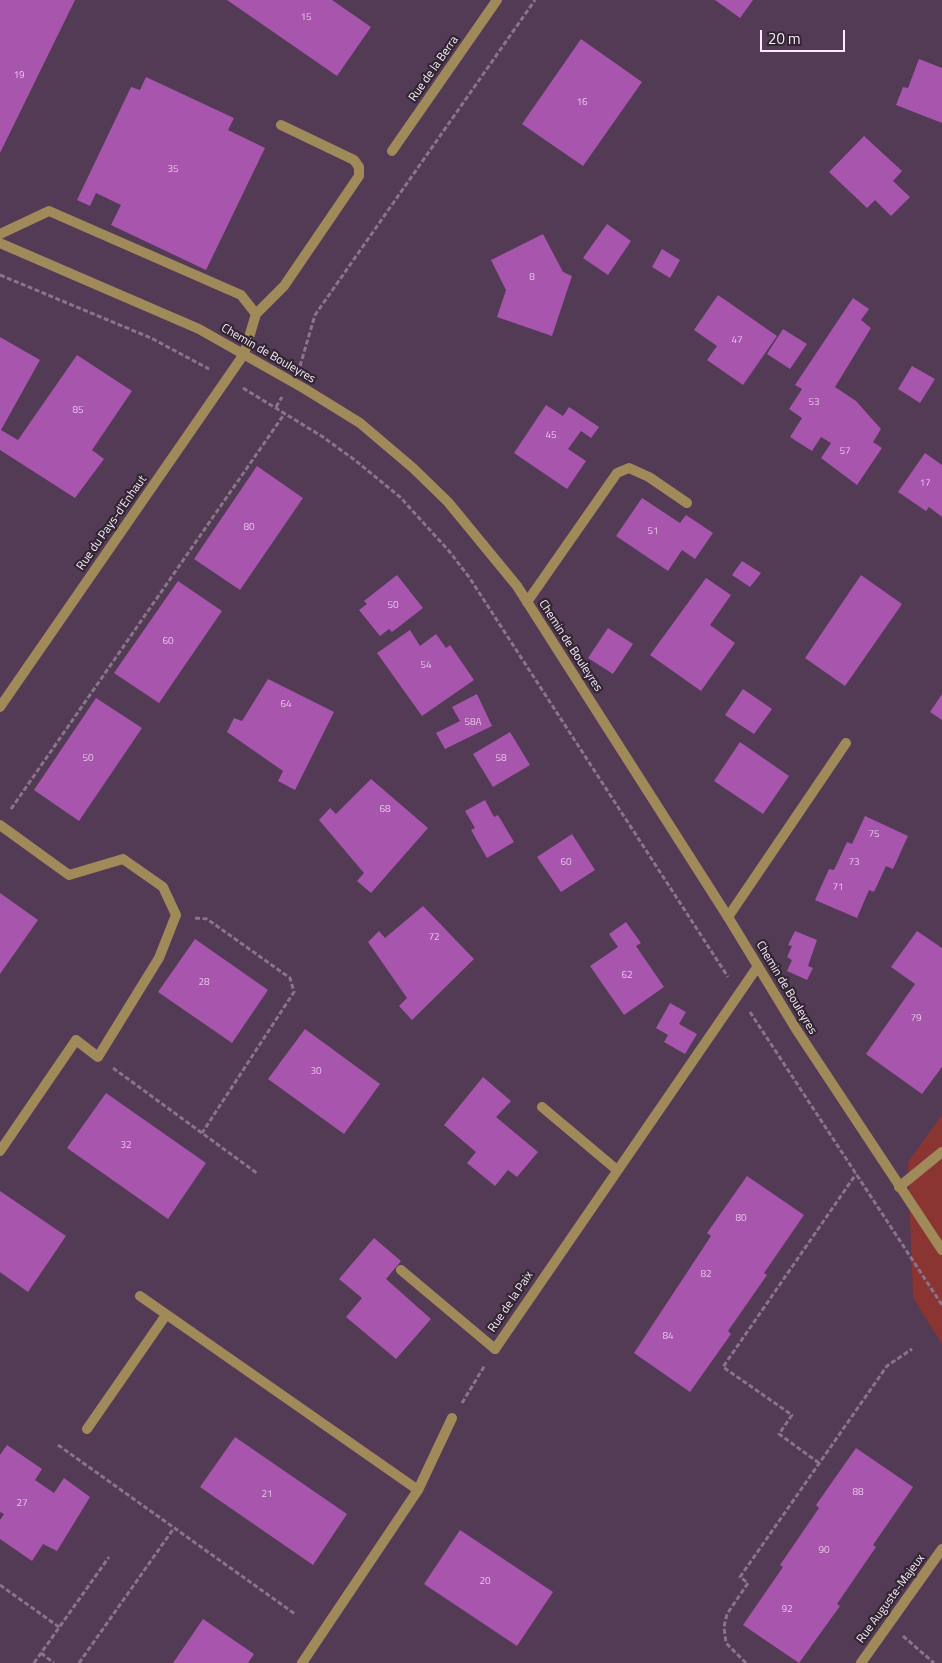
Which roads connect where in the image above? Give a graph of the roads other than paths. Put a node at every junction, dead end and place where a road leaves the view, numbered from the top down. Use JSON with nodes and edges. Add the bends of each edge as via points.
{"nodes":[{"id":1,"x":497,"y":0,"type":"edge"},
{"id":2,"x":281,"y":124,"type":"dead end"},
{"id":3,"x":392,"y":151,"type":"dead end"},
{"id":4,"x":0,"y":234,"type":"edge"},
{"id":5,"x":0,"y":242,"type":"edge"},
{"id":6,"x":256,"y":314,"type":"junction"},
{"id":7,"x":244,"y":354,"type":"junction"},
{"id":8,"x":687,"y":502,"type":"dead end"},
{"id":9,"x":527,"y":602,"type":"junction"},
{"id":10,"x":0,"y":707,"type":"edge"},
{"id":11,"x":846,"y":743,"type":"dead end"},
{"id":12,"x":3,"y":821,"type":"edge"},
{"id":13,"x":728,"y":917,"type":"junction"},
{"id":14,"x":758,"y":966,"type":"junction"},
{"id":15,"x":542,"y":1107,"type":"dead end"},
{"id":16,"x":0,"y":1151,"type":"edge"},
{"id":17,"x":942,"y":1152,"type":"edge"},
{"id":18,"x":617,"y":1170,"type":"junction"},
{"id":19,"x":899,"y":1186,"type":"junction"},
{"id":20,"x":942,"y":1250,"type":"edge"},
{"id":21,"x":401,"y":1270,"type":"dead end"},
{"id":22,"x":140,"y":1296,"type":"dead end"},
{"id":23,"x":166,"y":1315,"type":"junction"},
{"id":24,"x":452,"y":1418,"type":"road end"},
{"id":25,"x":87,"y":1428,"type":"dead end"},
{"id":26,"x":418,"y":1490,"type":"junction"},
{"id":27,"x":942,"y":1549,"type":"edge"},
{"id":28,"x":302,"y":1663,"type":"edge"},
{"id":29,"x":861,"y":1663,"type":"edge"}],
"edges":[{"from":1,"to":3,"type":"street","name":"Rue de la Berra"},
{"from":2,"to":6,"type":"street","via":[[354,160],[359,167],[359,176],[284,286]]},
{"from":4,"to":6,"type":"street","via":[[49,210],[241,295]]},
{"from":5,"to":7,"type":"street","name":"Chemin de Bouleyres","via":[[199,329]]},
{"from":6,"to":7,"type":"street","name":"Rue du Pays-d'Enhaut"},
{"from":7,"to":9,"type":"street","name":"Chemin de Bouleyres","via":[[360,423],[413,468],[448,502]]},
{"from":7,"to":10,"type":"street","name":"Rue du Pays-d'Enhaut"},
{"from":8,"to":9,"type":"street","via":[[629,468],[618,473]]},
{"from":9,"to":13,"type":"street","name":"Chemin de Bouleyres"},
{"from":11,"to":13,"type":"street"},
{"from":12,"to":16,"type":"street","via":[[69,875],[123,860],[163,886],[176,915],[158,958],[98,1057],[76,1040]]},
{"from":13,"to":14,"type":"street","name":"Chemin de Bouleyres"},
{"from":14,"to":18,"type":"street","name":"Rue de la Paix"},
{"from":14,"to":19,"type":"street","name":"Chemin de Bouleyres"},
{"from":15,"to":18,"type":"street"},
{"from":17,"to":19,"type":"street"},
{"from":18,"to":21,"type":"street","name":"Rue de la Paix","via":[[495,1349]]},
{"from":19,"to":20,"type":"street","name":"Chemin de Bouleyres"},
{"from":22,"to":23,"type":"street"},
{"from":23,"to":25,"type":"street"},
{"from":23,"to":26,"type":"street"},
{"from":24,"to":26,"type":"street"},
{"from":26,"to":28,"type":"street"},
{"from":27,"to":29,"type":"street","name":"Rue Auguste-Majeux"}]}
